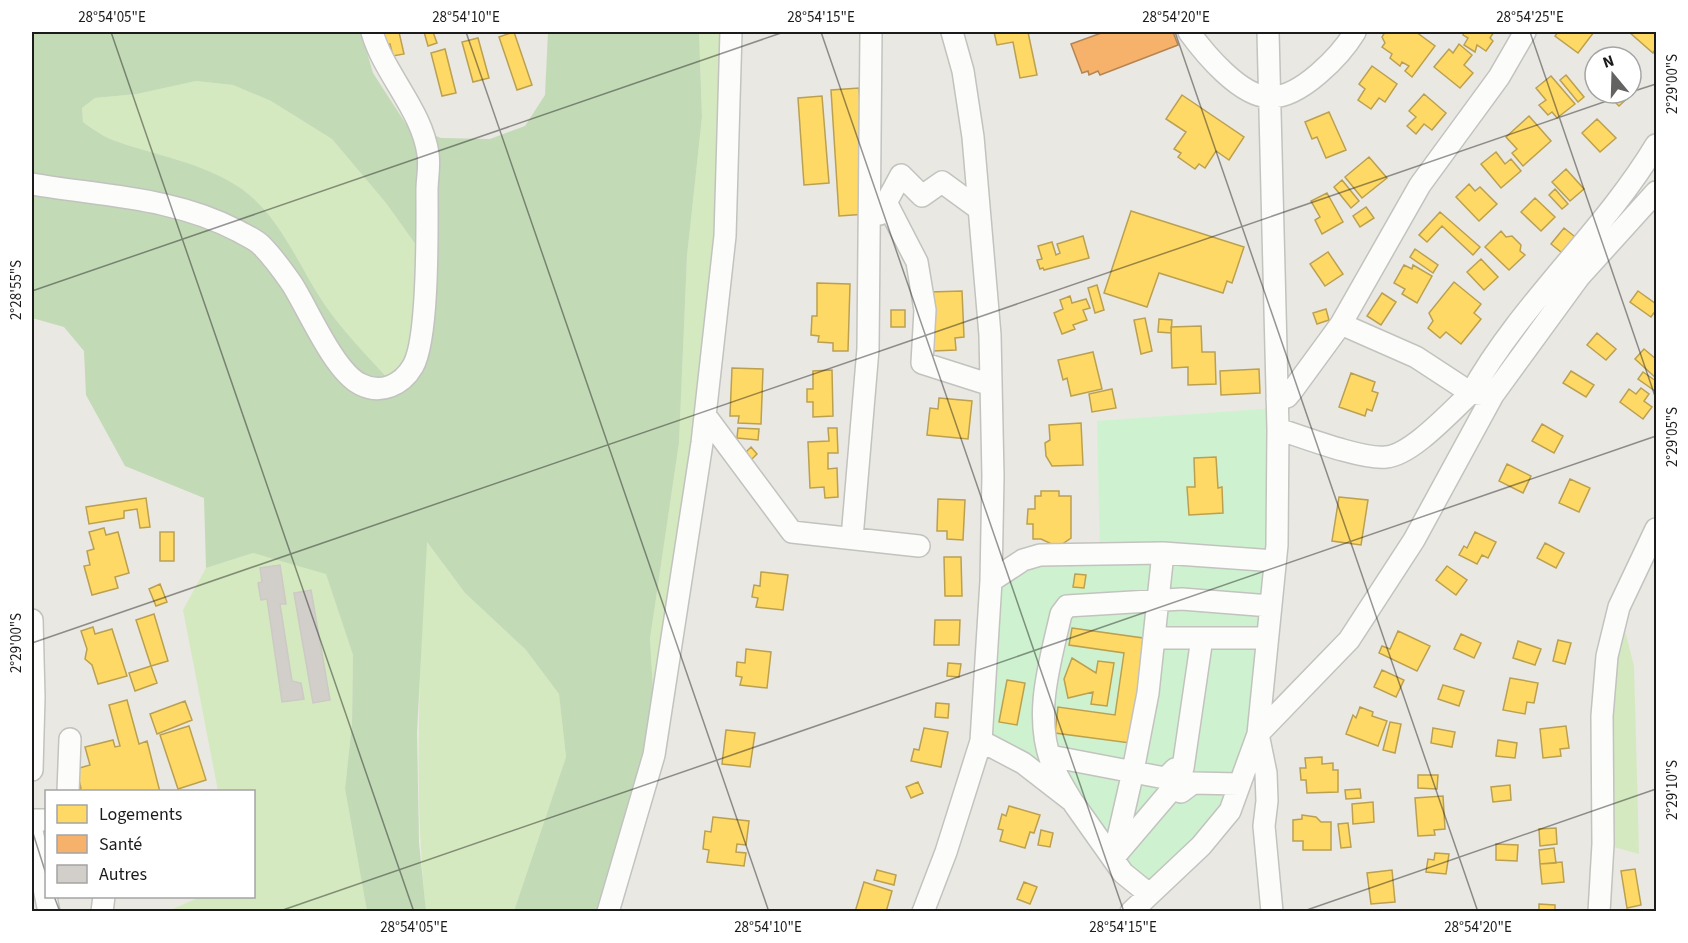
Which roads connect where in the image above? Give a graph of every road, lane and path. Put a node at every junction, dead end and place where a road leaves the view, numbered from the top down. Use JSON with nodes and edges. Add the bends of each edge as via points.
{"nodes":[{"id":1,"x":372,"y":32,"type":"edge"},
{"id":2,"x":731,"y":32,"type":"edge"},
{"id":3,"x":871,"y":32,"type":"edge"},
{"id":4,"x":952,"y":32,"type":"edge"},
{"id":5,"x":1189,"y":32,"type":"edge"},
{"id":6,"x":1268,"y":32,"type":"edge"},
{"id":7,"x":1355,"y":32,"type":"edge"},
{"id":8,"x":1525,"y":32,"type":"edge"},
{"id":9,"x":1270,"y":97,"type":"junction"},
{"id":10,"x":1656,"y":145,"type":"edge"},
{"id":11,"x":32,"y":184,"type":"edge"},
{"id":12,"x":1656,"y":192,"type":"edge"},
{"id":13,"x":886,"y":202,"type":"junction"},
{"id":14,"x":979,"y":209,"type":"junction"},
{"id":15,"x":870,"y":233,"type":"junction"},
{"id":16,"x":1341,"y":324,"type":"junction"},
{"id":17,"x":991,"y":385,"type":"junction"},
{"id":18,"x":1471,"y":393,"type":"junction"},
{"id":19,"x":1493,"y":395,"type":"junction"},
{"id":20,"x":1277,"y":399,"type":"junction"},
{"id":21,"x":705,"y":415,"type":"junction"},
{"id":22,"x":1278,"y":429,"type":"junction"},
{"id":23,"x":1656,"y":529,"type":"edge"},
{"id":24,"x":852,"y":538,"type":"junction"},
{"id":25,"x":919,"y":546,"type":"dead end"},
{"id":26,"x":1163,"y":553,"type":"junction"},
{"id":27,"x":1275,"y":561,"type":"junction"},
{"id":28,"x":991,"y":581,"type":"junction"},
{"id":29,"x":1157,"y":601,"type":"junction"},
{"id":30,"x":1270,"y":606,"type":"junction"},
{"id":31,"x":32,"y":620,"type":"edge"},
{"id":32,"x":1155,"y":638,"type":"junction"},
{"id":33,"x":1202,"y":638,"type":"junction"},
{"id":34,"x":1266,"y":639,"type":"junction"},
{"id":35,"x":1258,"y":734,"type":"junction"},
{"id":36,"x":70,"y":739,"type":"dead end"},
{"id":37,"x":981,"y":741,"type":"junction"},
{"id":38,"x":1050,"y":756,"type":"junction"},
{"id":39,"x":32,"y":770,"type":"edge"},
{"id":40,"x":1133,"y":772,"type":"junction"},
{"id":41,"x":1171,"y":783,"type":"junction"},
{"id":42,"x":1239,"y":784,"type":"junction"},
{"id":43,"x":68,"y":790,"type":"edge"},
{"id":44,"x":1072,"y":801,"type":"junction"},
{"id":45,"x":32,"y":831,"type":"edge"},
{"id":46,"x":1113,"y":859,"type":"junction"},
{"id":47,"x":1149,"y":894,"type":"junction"},
{"id":48,"x":45,"y":909,"type":"edge"},
{"id":49,"x":608,"y":912,"type":"edge"},
{"id":50,"x":923,"y":912,"type":"edge"},
{"id":51,"x":1131,"y":912,"type":"edge"},
{"id":52,"x":1272,"y":912,"type":"edge"},
{"id":53,"x":1599,"y":912,"type":"edge"}],
"edges":[{"from":1,"to":11,"type":"street","via":[[376,48],[421,130],[429,155],[421,331],[414,365],[396,386],[375,389],[359,384],[340,366],[291,283],[260,243],[215,219],[168,205]]},
{"from":2,"to":21,"type":"street","via":[[725,236]]},
{"from":3,"to":15,"type":"street"},
{"from":4,"to":14,"type":"street","via":[[963,71],[973,136]]},
{"from":5,"to":9,"type":"street","via":[[1243,89]]},
{"from":6,"to":9,"type":"street"},
{"from":7,"to":9,"type":"street","via":[[1315,78]]},
{"from":8,"to":16,"type":"street","via":[[1493,86],[1420,185]]},
{"from":9,"to":20,"type":"street"},
{"from":10,"to":18,"type":"street","via":[[1610,212],[1487,364]]},
{"from":12,"to":19,"type":"street","via":[[1579,277]]},
{"from":13,"to":14,"type":"street","via":[[902,175],[922,196],[942,182]]},
{"from":13,"to":15,"type":"street"},
{"from":13,"to":17,"type":"street","via":[[917,262],[925,310],[922,363]]},
{"from":14,"to":17,"type":"street"},
{"from":15,"to":24,"type":"street","via":[[868,349]]},
{"from":16,"to":18,"type":"street","via":[[1416,357]]},
{"from":16,"to":20,"type":"street","via":[[1287,397]]},
{"from":17,"to":28,"type":"street"},
{"from":18,"to":19,"type":"street"},
{"from":18,"to":22,"type":"street","via":[[1418,440],[1386,458]]},
{"from":19,"to":35,"type":"street","via":[[1414,540],[1349,640]]},
{"from":20,"to":22,"type":"street"},
{"from":21,"to":24,"type":"street","via":[[792,532]]},
{"from":21,"to":49,"type":"street","via":[[654,755]]},
{"from":22,"to":27,"type":"street"},
{"from":23,"to":53,"type":"street","via":[[1619,607],[1607,656],[1602,716]]},
{"from":24,"to":25,"type":"street"},
{"from":26,"to":27,"type":"street"},
{"from":26,"to":28,"type":"street","via":[[1040,555],[1023,560]]},
{"from":26,"to":29,"type":"street"},
{"from":27,"to":30,"type":"street"},
{"from":28,"to":37,"type":"street"},
{"from":29,"to":30,"type":"street","via":[[1182,599]]},
{"from":29,"to":32,"type":"street"},
{"from":29,"to":38,"type":"street","via":[[1067,606],[1061,614],[1047,672],[1042,717]]},
{"from":30,"to":34,"type":"street"},
{"from":31,"to":39,"type":"street"},
{"from":32,"to":33,"type":"street"},
{"from":32,"to":40,"type":"street"},
{"from":33,"to":34,"type":"street"},
{"from":33,"to":41,"type":"street","via":[[1183,768],[1175,769]]},
{"from":34,"to":35,"type":"street"},
{"from":35,"to":42,"type":"street"},
{"from":35,"to":52,"type":"street","via":[[1266,773],[1264,826]]},
{"from":36,"to":43,"type":"street"},
{"from":37,"to":44,"type":"street","via":[[1023,763]]},
{"from":37,"to":50,"type":"street"},
{"from":38,"to":40,"type":"street"},
{"from":38,"to":44,"type":"street"},
{"from":40,"to":41,"type":"street"},
{"from":40,"to":46,"type":"street"},
{"from":41,"to":42,"type":"street","via":[[1181,792],[1193,783]]},
{"from":41,"to":46,"type":"street"},
{"from":42,"to":47,"type":"street","via":[[1230,811],[1201,846]]},
{"from":44,"to":46,"type":"street"},
{"from":45,"to":48,"type":"street"},
{"from":46,"to":47,"type":"street","via":[[1123,873]]},
{"from":47,"to":51,"type":"street"}]}
